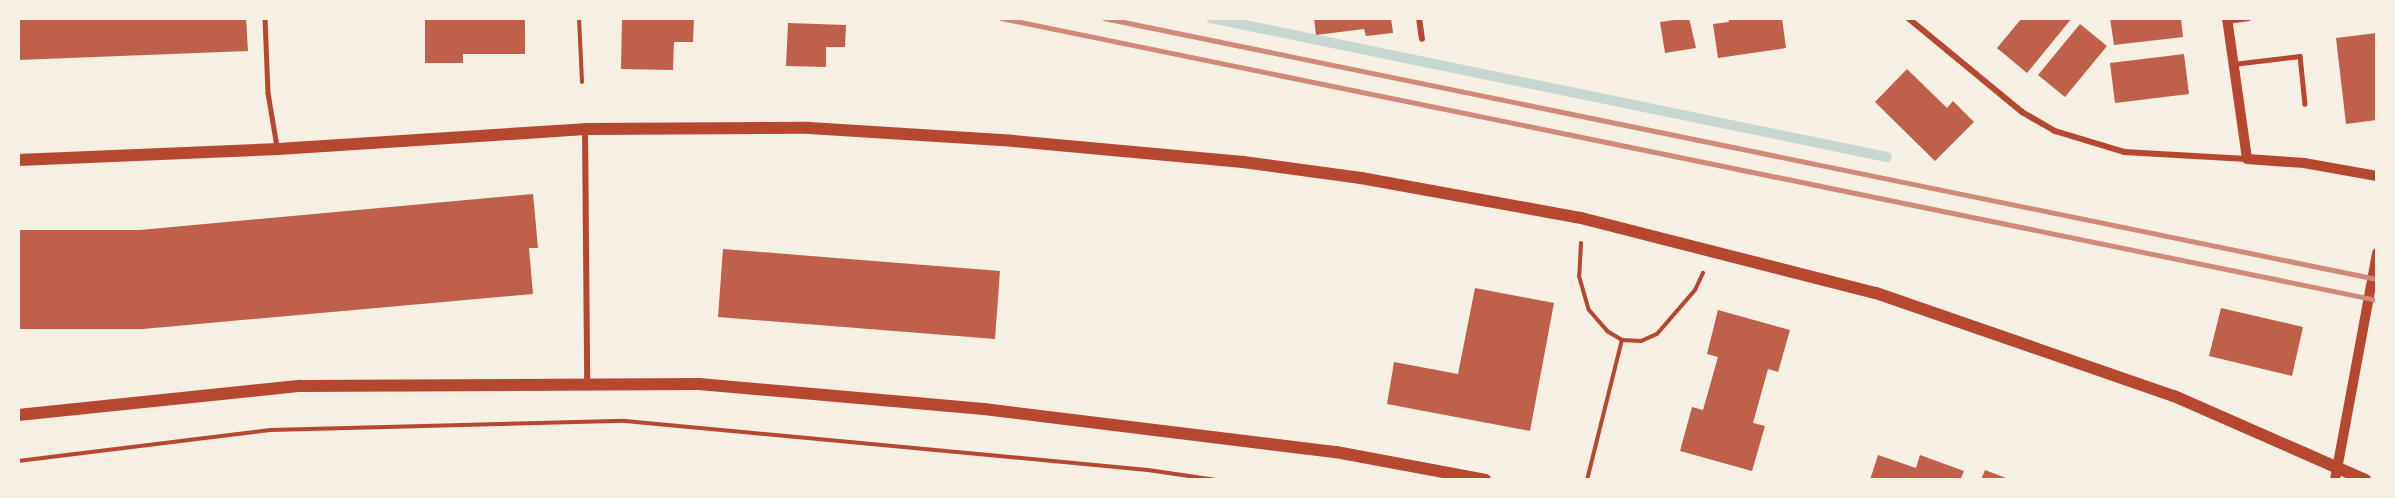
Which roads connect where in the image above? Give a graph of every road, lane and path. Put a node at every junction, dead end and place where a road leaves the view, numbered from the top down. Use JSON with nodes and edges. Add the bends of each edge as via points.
{"nodes":[{"id":1,"x":265,"y":18,"type":"edge"},
{"id":2,"x":579,"y":18,"type":"edge"},
{"id":3,"x":1419,"y":18,"type":"edge"},
{"id":4,"x":1908,"y":18,"type":"edge"},
{"id":5,"x":2248,"y":18,"type":"edge"},
{"id":6,"x":2227,"y":19,"type":"edge"},
{"id":7,"x":1422,"y":39,"type":"dead end"},
{"id":8,"x":2233,"y":64,"type":"junction"},
{"id":9,"x":582,"y":82,"type":"dead end"},
{"id":10,"x":2305,"y":104,"type":"dead end"},
{"id":11,"x":585,"y":129,"type":"junction"},
{"id":12,"x":278,"y":149,"type":"junction"},
{"id":13,"x":2247,"y":159,"type":"junction"},
{"id":14,"x":18,"y":160,"type":"edge"},
{"id":15,"x":2377,"y":176,"type":"edge"},
{"id":16,"x":1581,"y":218,"type":"junction"},
{"id":17,"x":1714,"y":249,"type":"junction"},
{"id":18,"x":2377,"y":253,"type":"edge"},
{"id":19,"x":1622,"y":340,"type":"junction"},
{"id":20,"x":587,"y":383,"type":"junction"},
{"id":21,"x":18,"y":415,"type":"edge"},
{"id":22,"x":18,"y":461,"type":"edge"},
{"id":23,"x":2336,"y":474,"type":"edge"},
{"id":24,"x":1216,"y":480,"type":"edge"},
{"id":25,"x":1485,"y":480,"type":"edge"},
{"id":26,"x":1587,"y":480,"type":"edge"},
{"id":27,"x":2365,"y":480,"type":"edge"}],
"edges":[{"from":1,"to":12,"type":"lane","via":[[268,93]]},
{"from":2,"to":9,"type":"path"},
{"from":3,"to":7,"type":"street"},
{"from":4,"to":13,"type":"street","via":[[2022,112],[2055,131],[2124,152]]},
{"from":5,"to":6,"type":"lane"},
{"from":6,"to":8,"type":"street"},
{"from":8,"to":10,"type":"lane","via":[[2300,56]]},
{"from":8,"to":13,"type":"street"},
{"from":11,"to":12,"type":"main road"},
{"from":11,"to":16,"type":"main road","via":[[809,128],[1013,141],[1338,175]]},
{"from":11,"to":20,"type":"street"},
{"from":12,"to":14,"type":"main road"},
{"from":13,"to":15,"type":"street","via":[[2304,163]]},
{"from":16,"to":17,"type":"main road"},
{"from":16,"to":19,"type":"path","via":[[1579,276],[1589,310],[1607,331]]},
{"from":17,"to":19,"type":"path","via":[[1695,290],[1658,334],[1641,341]]},
{"from":17,"to":23,"type":"main road","via":[[1988,329],[2174,396]]},
{"from":18,"to":23,"type":"street"},
{"from":19,"to":26,"type":"path"},
{"from":20,"to":21,"type":"main road","via":[[301,386]]},
{"from":20,"to":25,"type":"main road","via":[[699,384],[984,409],[1336,452]]},
{"from":22,"to":24,"type":"path","via":[[270,430],[625,421],[1148,470]]},
{"from":23,"to":27,"type":"main road"}]}
